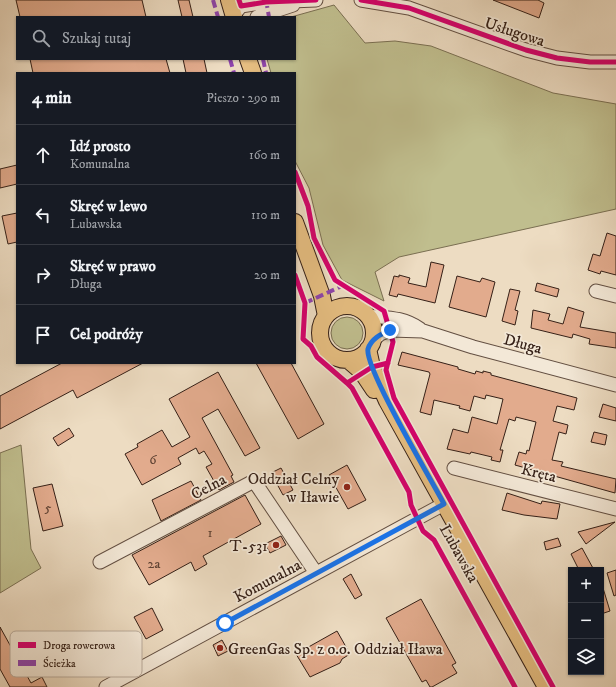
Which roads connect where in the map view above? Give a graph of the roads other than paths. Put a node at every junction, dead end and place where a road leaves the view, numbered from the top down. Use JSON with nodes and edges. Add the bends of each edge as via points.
{"nodes":[{"id":1,"x":362,"y":0,"type":"edge"},
{"id":2,"x":310,"y":1,"type":"edge"},
{"id":3,"x":236,"y":10,"type":"edge"},
{"id":4,"x":260,"y":16,"type":"edge"},
{"id":5,"x":248,"y":60,"type":"edge"},
{"id":6,"x":252,"y":60,"type":"edge"},
{"id":7,"x":616,"y":62,"type":"edge"},
{"id":8,"x":254,"y":72,"type":"edge"},
{"id":9,"x":254,"y":72,"type":"edge"},
{"id":10,"x":296,"y":224,"type":"edge"},
{"id":11,"x":307,"y":252,"type":"junction"},
{"id":12,"x":596,"y":291,"type":"dead end"},
{"id":13,"x":616,"y":296,"type":"edge"},
{"id":14,"x":348,"y":306,"type":"junction"},
{"id":15,"x":326,"y":316,"type":"junction"},
{"id":16,"x":368,"y":316,"type":"junction"},
{"id":17,"x":423,"y":331,"type":"junction"},
{"id":18,"x":370,"y":345,"type":"junction"},
{"id":19,"x":348,"y":360,"type":"junction"},
{"id":20,"x":616,"y":385,"type":"edge"},
{"id":21,"x":454,"y":468,"type":"dead end"},
{"id":22,"x":440,"y":506,"type":"junction"},
{"id":23,"x":616,"y":508,"type":"edge"},
{"id":24,"x":100,"y":562,"type":"dead end"},
{"id":25,"x":316,"y":573,"type":"junction"},
{"id":26,"x":142,"y":667,"type":"edge"},
{"id":27,"x":124,"y":677,"type":"edge"},
{"id":28,"x":106,"y":687,"type":"edge"},
{"id":29,"x":534,"y":687,"type":"edge"},
{"id":30,"x":546,"y":687,"type":"edge"}],
"edges":[{"from":1,"to":7,"type":"street","name":"Usługowa","via":[[409,8],[526,50],[557,58]]},
{"from":2,"to":3,"type":"street","via":[[266,2]]},
{"from":2,"to":4,"type":"street"},
{"from":5,"to":8,"type":"main road"},
{"from":6,"to":9,"type":"main road"},
{"from":10,"to":11,"type":"main road"},
{"from":11,"to":14,"type":"main road","via":[[332,291]]},
{"from":11,"to":15,"type":"main road"},
{"from":12,"to":13,"type":"street"},
{"from":14,"to":15,"type":"main road","via":[[336,309]]},
{"from":14,"to":16,"type":"main road"},
{"from":15,"to":19,"type":"main road","via":[[320,331],[323,346],[334,356]]},
{"from":16,"to":17,"type":"street","name":"Długa","via":[[399,318]]},
{"from":16,"to":18,"type":"main road","via":[[373,328]]},
{"from":17,"to":18,"type":"street","name":"Długa","via":[[390,330],[380,334]]},
{"from":17,"to":20,"type":"street","name":"Długa"},
{"from":18,"to":19,"type":"main road","via":[[360,357]]},
{"from":18,"to":22,"type":"main road","name":"Lubawska","via":[[372,367]]},
{"from":19,"to":22,"type":"main road","name":"Lubawska","via":[[362,372]]},
{"from":21,"to":23,"type":"street","name":"Kręta"},
{"from":22,"to":25,"type":"street","name":"Komunalna"},
{"from":22,"to":29,"type":"main road","name":"Lubawska"},
{"from":22,"to":30,"type":"main road","name":"Lubawska"},
{"from":24,"to":25,"type":"street","name":"Celna","via":[[254,481]]},
{"from":25,"to":26,"type":"street","name":"Komunalna"},
{"from":27,"to":28,"type":"street","name":"Komunalna"}]}
